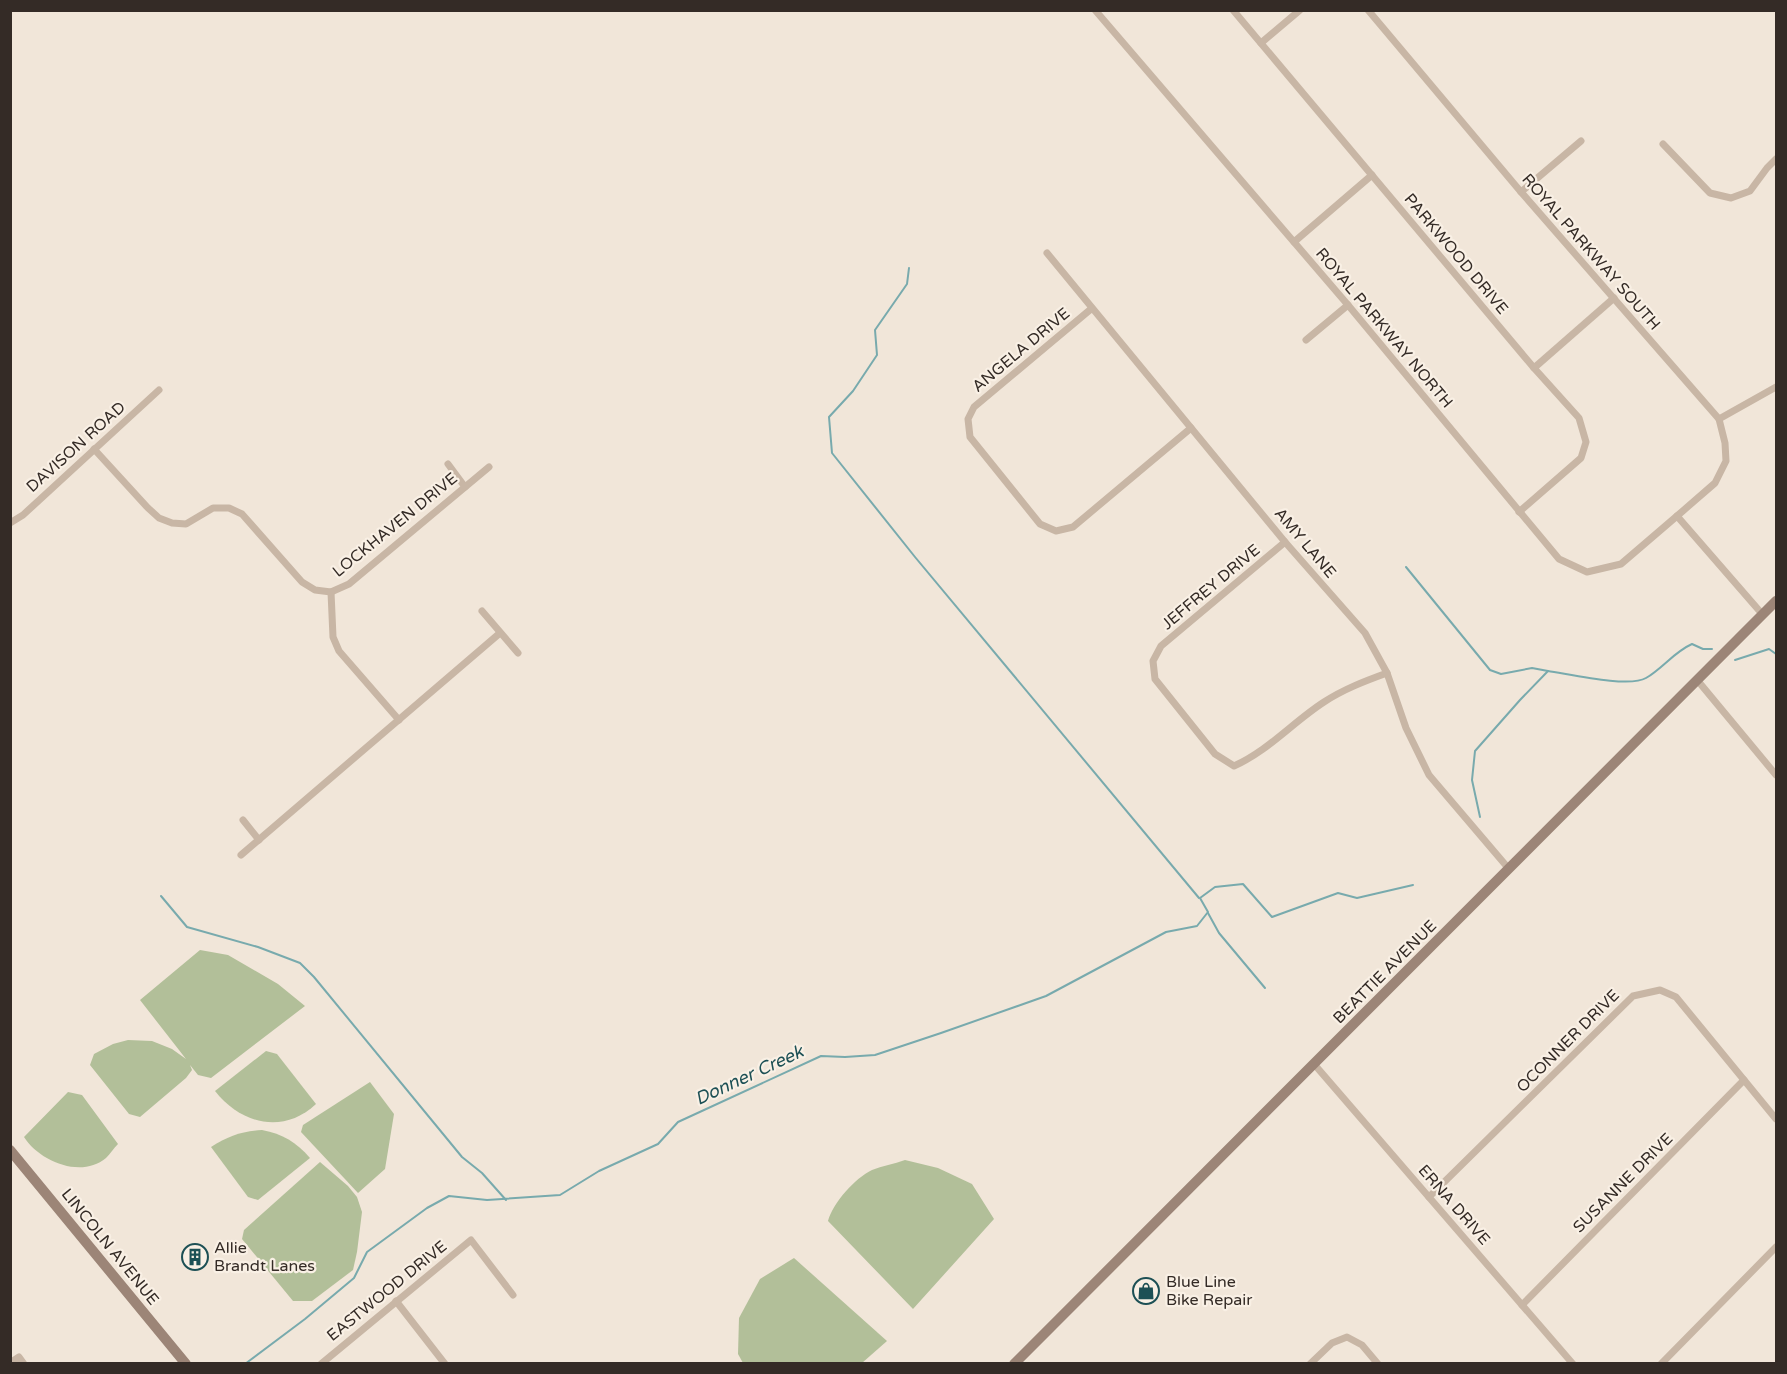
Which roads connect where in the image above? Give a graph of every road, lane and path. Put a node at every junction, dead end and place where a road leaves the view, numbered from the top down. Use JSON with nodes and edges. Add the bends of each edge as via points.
{"nodes":[{"id":1,"x":1095,"y":10,"type":"edge"},
{"id":2,"x":1233,"y":10,"type":"edge"},
{"id":3,"x":1300,"y":10,"type":"edge"},
{"id":4,"x":1368,"y":10,"type":"edge"},
{"id":5,"x":1261,"y":43,"type":"junction"},
{"id":6,"x":1581,"y":141,"type":"dead end"},
{"id":7,"x":1663,"y":144,"type":"dead end"},
{"id":8,"x":1776,"y":159,"type":"edge"},
{"id":9,"x":1372,"y":176,"type":"junction"},
{"id":10,"x":1521,"y":192,"type":"junction"},
{"id":11,"x":1294,"y":242,"type":"junction"},
{"id":12,"x":1047,"y":253,"type":"dead end"},
{"id":13,"x":1614,"y":298,"type":"junction"},
{"id":14,"x":1348,"y":306,"type":"junction"},
{"id":15,"x":1092,"y":309,"type":"junction"},
{"id":16,"x":1305,"y":340,"type":"dead end"},
{"id":17,"x":1534,"y":368,"type":"junction"},
{"id":18,"x":1776,"y":387,"type":"edge"},
{"id":19,"x":159,"y":390,"type":"dead end"},
{"id":20,"x":1719,"y":418,"type":"junction"},
{"id":21,"x":1191,"y":428,"type":"junction"},
{"id":22,"x":94,"y":449,"type":"junction"},
{"id":23,"x":448,"y":464,"type":"dead end"},
{"id":24,"x":489,"y":467,"type":"dead end"},
{"id":25,"x":465,"y":487,"type":"junction"},
{"id":26,"x":1519,"y":512,"type":"junction"},
{"id":27,"x":1677,"y":516,"type":"junction"},
{"id":28,"x":10,"y":523,"type":"edge"},
{"id":29,"x":1286,"y":542,"type":"junction"},
{"id":30,"x":331,"y":592,"type":"junction"},
{"id":31,"x":1776,"y":601,"type":"edge"},
{"id":32,"x":482,"y":611,"type":"dead end"},
{"id":33,"x":1762,"y":615,"type":"junction"},
{"id":34,"x":500,"y":633,"type":"junction"},
{"id":35,"x":518,"y":653,"type":"dead end"},
{"id":36,"x":1387,"y":673,"type":"junction"},
{"id":37,"x":1698,"y":681,"type":"junction"},
{"id":38,"x":399,"y":720,"type":"junction"},
{"id":39,"x":1776,"y":775,"type":"edge"},
{"id":40,"x":243,"y":820,"type":"dead end"},
{"id":41,"x":259,"y":840,"type":"junction"},
{"id":42,"x":242,"y":855,"type":"dead end"},
{"id":43,"x":1509,"y":869,"type":"junction"},
{"id":44,"x":1314,"y":1064,"type":"junction"},
{"id":45,"x":1744,"y":1080,"type":"junction"},
{"id":46,"x":1776,"y":1119,"type":"edge"},
{"id":47,"x":10,"y":1150,"type":"edge"},
{"id":48,"x":1429,"y":1197,"type":"junction"},
{"id":49,"x":1776,"y":1247,"type":"edge"},
{"id":50,"x":513,"y":1295,"type":"dead end"},
{"id":51,"x":396,"y":1301,"type":"junction"},
{"id":52,"x":1522,"y":1305,"type":"junction"},
{"id":53,"x":10,"y":1363,"type":"edge"},
{"id":54,"x":24,"y":1364,"type":"edge"},
{"id":55,"x":186,"y":1364,"type":"edge"},
{"id":56,"x":321,"y":1364,"type":"edge"},
{"id":57,"x":445,"y":1364,"type":"edge"},
{"id":58,"x":1014,"y":1364,"type":"edge"},
{"id":59,"x":1310,"y":1364,"type":"edge"},
{"id":60,"x":1378,"y":1364,"type":"edge"},
{"id":61,"x":1573,"y":1364,"type":"edge"},
{"id":62,"x":1661,"y":1364,"type":"edge"}],
"edges":[{"from":1,"to":11,"type":"street","name":"ROYAL PARKWAY NORTH"},
{"from":2,"to":5,"type":"street","name":"PARKWOOD DRIVE"},
{"from":3,"to":5,"type":"street"},
{"from":4,"to":10,"type":"street","name":"ROYAL PARKWAY SOUTH"},
{"from":5,"to":9,"type":"street","name":"PARKWOOD DRIVE"},
{"from":6,"to":10,"type":"street"},
{"from":7,"to":8,"type":"street","via":[[1710,193],[1731,198],[1750,191]]},
{"from":9,"to":11,"type":"street"},
{"from":9,"to":17,"type":"street","name":"PARKWOOD DRIVE"},
{"from":10,"to":13,"type":"street","name":"ROYAL PARKWAY SOUTH"},
{"from":11,"to":14,"type":"street","name":"ROYAL PARKWAY NORTH"},
{"from":12,"to":15,"type":"street","name":"AMY LANE"},
{"from":13,"to":17,"type":"street"},
{"from":13,"to":20,"type":"street","name":"ROYAL PARKWAY SOUTH"},
{"from":14,"to":16,"type":"street"},
{"from":14,"to":26,"type":"street","name":"ROYAL PARKWAY NORTH"},
{"from":15,"to":21,"type":"street","name":"AMY LANE"},
{"from":15,"to":21,"type":"street","name":"ANGELA DRIVE","via":[[975,407],[968,419],[970,437],[1040,524],[1056,531],[1073,527]]},
{"from":17,"to":26,"type":"street","name":"PARKWOOD DRIVE","via":[[1579,418],[1586,442],[1581,458]]},
{"from":18,"to":20,"type":"street"},
{"from":19,"to":22,"type":"street","name":"DAVISON ROAD"},
{"from":20,"to":27,"type":"street","name":"ROYAL PARKWAY SOUTH","via":[[1725,461],[1715,483]]},
{"from":21,"to":29,"type":"street","name":"AMY LANE"},
{"from":22,"to":28,"type":"street","name":"DAVISON ROAD"},
{"from":22,"to":30,"type":"street","name":"LOCKHAVEN DRIVE","via":[[159,518],[186,524],[213,508],[229,508],[242,514],[302,582],[315,590]]},
{"from":23,"to":25,"type":"street"},
{"from":24,"to":25,"type":"street","name":"LOCKHAVEN DRIVE"},
{"from":25,"to":30,"type":"street","name":"LOCKHAVEN DRIVE","via":[[349,584]]},
{"from":26,"to":27,"type":"street","name":"ROYAL PARKWAY NORTH","via":[[1559,558],[1587,572],[1621,564]]},
{"from":27,"to":33,"type":"street"},
{"from":29,"to":36,"type":"street","name":"AMY LANE","via":[[1365,633]]},
{"from":29,"to":36,"type":"street","name":"JEFFREY DRIVE","via":[[1161,646],[1152,661],[1155,679],[1215,754],[1234,766],[1251,759],[1323,702]]},
{"from":30,"to":38,"type":"street","via":[[333,637],[339,651]]},
{"from":31,"to":33,"type":"street","name":"BEATTIE AVENUE"},
{"from":32,"to":34,"type":"street"},
{"from":33,"to":37,"type":"street","name":"BEATTIE AVENUE"},
{"from":34,"to":35,"type":"street"},
{"from":34,"to":38,"type":"street"},
{"from":36,"to":43,"type":"street","name":"AMY LANE","via":[[1406,728],[1429,775]]},
{"from":37,"to":39,"type":"street"},
{"from":37,"to":43,"type":"street","name":"BEATTIE AVENUE"},
{"from":38,"to":41,"type":"street"},
{"from":40,"to":41,"type":"street"},
{"from":41,"to":42,"type":"street"},
{"from":43,"to":44,"type":"street","name":"BEATTIE AVENUE"},
{"from":44,"to":48,"type":"street","name":"ERNA DRIVE"},
{"from":44,"to":58,"type":"street","name":"BEATTIE AVENUE"},
{"from":45,"to":46,"type":"street","name":"OCONNER DRIVE"},
{"from":45,"to":48,"type":"street","name":"OCONNER DRIVE","via":[[1676,997],[1660,990],[1633,996]]},
{"from":45,"to":52,"type":"street","name":"SUSANNE DRIVE"},
{"from":47,"to":55,"type":"street","name":"LINCOLN AVENUE"},
{"from":48,"to":52,"type":"street","name":"ERNA DRIVE"},
{"from":49,"to":62,"type":"street"},
{"from":50,"to":51,"type":"street","name":"EASTWOOD DRIVE","via":[[471,1240]]},
{"from":51,"to":56,"type":"street","name":"EASTWOOD DRIVE"},
{"from":51,"to":57,"type":"street"},
{"from":52,"to":61,"type":"street","name":"ERNA DRIVE"},
{"from":53,"to":54,"type":"street","via":[[19,1357]]},
{"from":59,"to":60,"type":"street","via":[[1332,1343],[1347,1336],[1362,1345]]}]}
